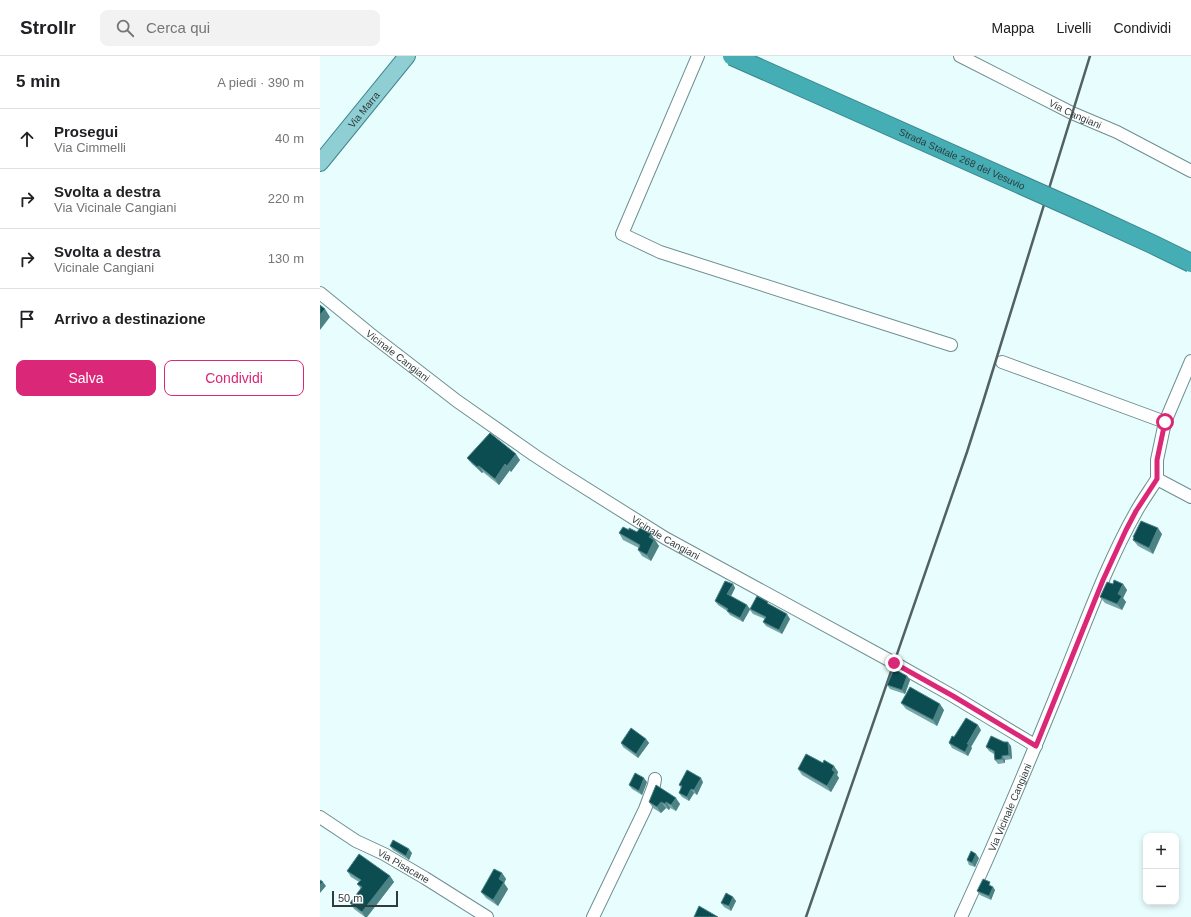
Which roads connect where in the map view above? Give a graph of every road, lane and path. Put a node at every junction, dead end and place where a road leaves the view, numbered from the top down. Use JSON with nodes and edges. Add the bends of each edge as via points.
{"nodes":[{"id":1,"x":406,"y":56,"type":"edge"},
{"id":2,"x":698,"y":56,"type":"edge"},
{"id":3,"x":732,"y":56,"type":"edge"},
{"id":4,"x":960,"y":56,"type":"edge"},
{"id":5,"x":320,"y":163,"type":"edge"},
{"id":6,"x":1191,"y":171,"type":"edge"},
{"id":7,"x":1191,"y":263,"type":"edge"},
{"id":8,"x":320,"y":293,"type":"edge"},
{"id":9,"x":952,"y":345,"type":"dead end"},
{"id":10,"x":1191,"y":361,"type":"edge"},
{"id":11,"x":1002,"y":362,"type":"dead end"},
{"id":12,"x":1165,"y":422,"type":"junction"},
{"id":13,"x":1157,"y":479,"type":"junction"},
{"id":14,"x":1191,"y":497,"type":"edge"},
{"id":15,"x":1036,"y":746,"type":"junction"},
{"id":16,"x":655,"y":779,"type":"dead end"},
{"id":17,"x":320,"y":817,"type":"edge"},
{"id":18,"x":487,"y":917,"type":"edge"},
{"id":19,"x":593,"y":917,"type":"edge"},
{"id":20,"x":961,"y":917,"type":"edge"}],
"edges":[{"from":1,"to":5,"type":"main road","name":"Via Marra"},
{"from":2,"to":9,"type":"street","via":[[622,234],[660,252]]},
{"from":3,"to":7,"type":"highway","name":"Strada Statale 268 del Vesuvio","bridge":true,"via":[[1090,215]]},
{"from":4,"to":6,"type":"street","name":"Via Cangiani"},
{"from":8,"to":15,"type":"street","name":"Vicinale Cangiani","via":[[457,401],[534,455],[665,538],[898,665]]},
{"from":10,"to":12,"type":"street"},
{"from":11,"to":12,"type":"street"},
{"from":12,"to":13,"type":"street","via":[[1157,460]]},
{"from":13,"to":14,"type":"street"},
{"from":13,"to":15,"type":"street","name":"Via Vicinale Cangiani","via":[[1136,511],[1103,580]]},
{"from":15,"to":20,"type":"street","name":"Via Vicinale Cangiani"},
{"from":16,"to":19,"type":"street","via":[[645,809]]},
{"from":17,"to":18,"type":"street","name":"Via Pisacane","via":[[356,841],[384,854]]}]}
